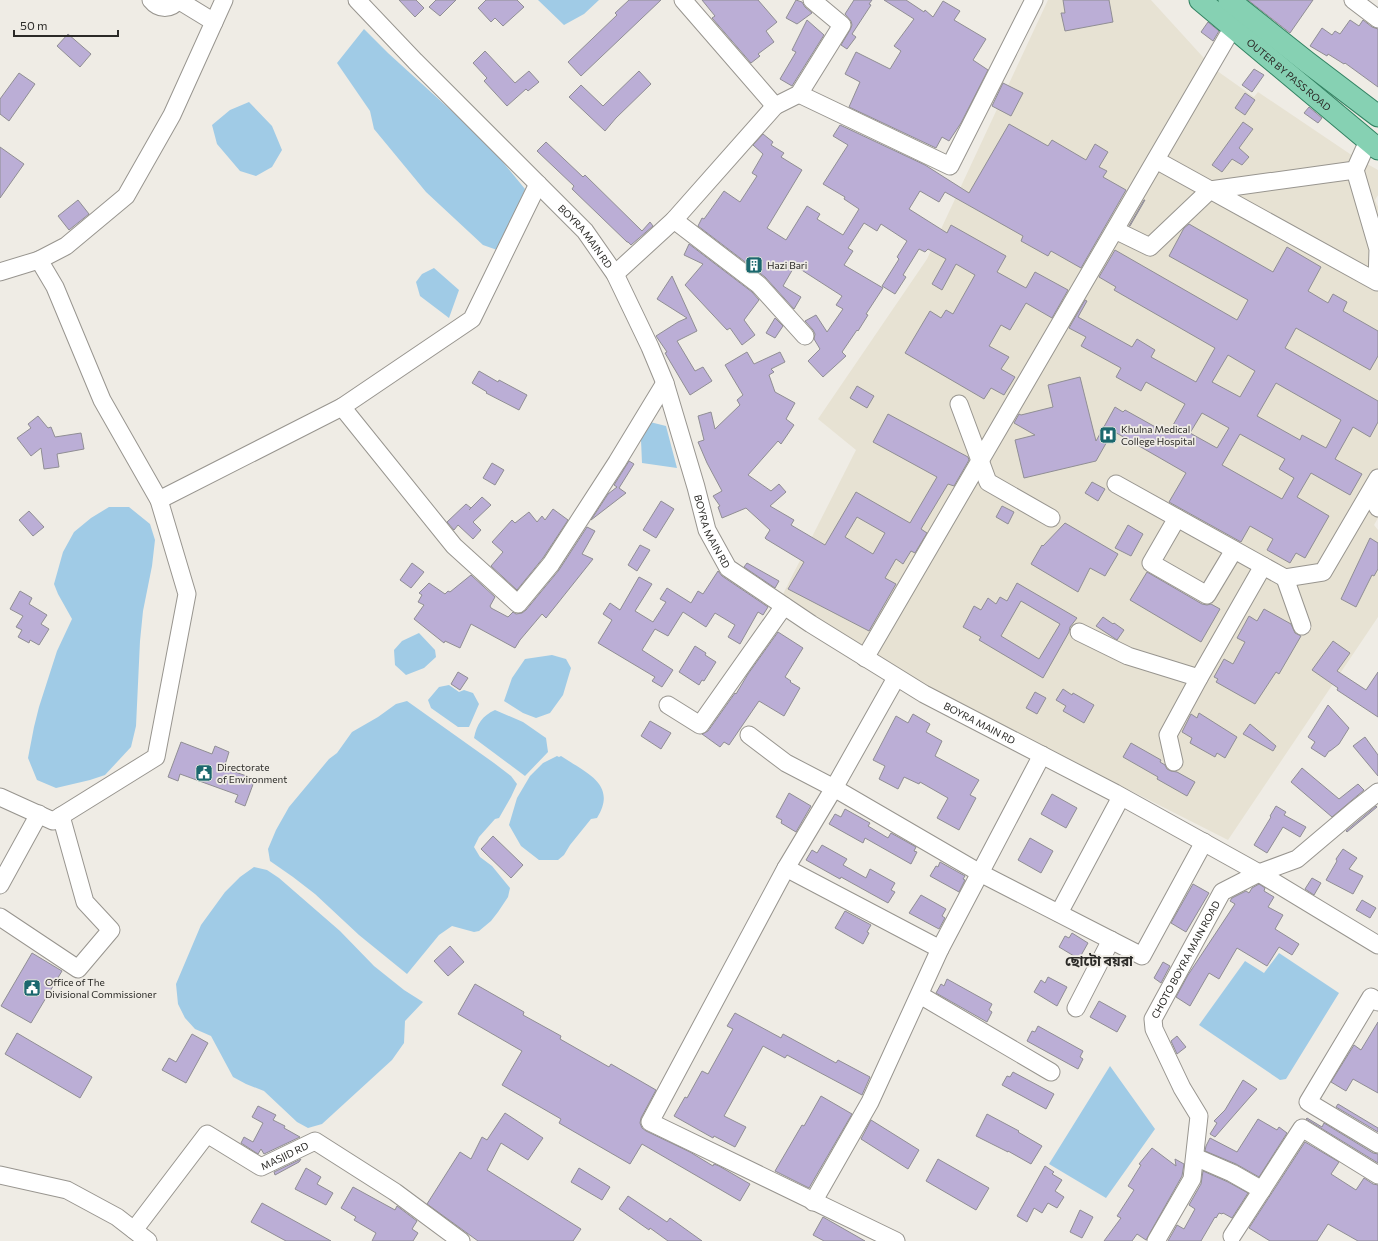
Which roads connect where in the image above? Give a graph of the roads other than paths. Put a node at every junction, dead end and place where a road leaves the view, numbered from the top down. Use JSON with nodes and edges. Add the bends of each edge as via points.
{"nodes":[{"id":1,"x":151,"y":0,"type":"edge"},
{"id":2,"x":178,"y":0,"type":"edge"},
{"id":3,"x":224,"y":0,"type":"edge"},
{"id":4,"x":357,"y":0,"type":"edge"},
{"id":5,"x":683,"y":0,"type":"edge"},
{"id":6,"x":812,"y":0,"type":"edge"},
{"id":7,"x":1034,"y":0,"type":"edge"},
{"id":8,"x":1200,"y":0,"type":"edge"},
{"id":9,"x":1229,"y":0,"type":"edge"},
{"id":10,"x":1353,"y":0,"type":"edge"},
{"id":11,"x":1378,"y":19,"type":"edge"},
{"id":12,"x":214,"y":22,"type":"junction"},
{"id":13,"x":1233,"y":27,"type":"junction"},
{"id":14,"x":799,"y":94,"type":"junction"},
{"id":15,"x":775,"y":106,"type":"junction"},
{"id":16,"x":1378,"y":116,"type":"edge"},
{"id":17,"x":1373,"y":145,"type":"edge"},
{"id":18,"x":1156,"y":160,"type":"junction"},
{"id":19,"x":1355,"y":170,"type":"junction"},
{"id":20,"x":538,"y":184,"type":"junction"},
{"id":21,"x":1210,"y":190,"type":"junction"},
{"id":22,"x":674,"y":220,"type":"junction"},
{"id":23,"x":1115,"y":230,"type":"junction"},
{"id":24,"x":1378,"y":249,"type":"edge"},
{"id":25,"x":39,"y":260,"type":"junction"},
{"id":26,"x":0,"y":272,"type":"edge"},
{"id":27,"x":614,"y":274,"type":"junction"},
{"id":28,"x":805,"y":336,"type":"dead end"},
{"id":29,"x":665,"y":383,"type":"junction"},
{"id":30,"x":959,"y":404,"type":"dead end"},
{"id":31,"x":342,"y":407,"type":"junction"},
{"id":32,"x":980,"y":462,"type":"junction"},
{"id":33,"x":1378,"y":478,"type":"edge"},
{"id":34,"x":1116,"y":484,"type":"dead end"},
{"id":35,"x":1378,"y":495,"type":"edge"},
{"id":36,"x":159,"y":500,"type":"junction"},
{"id":37,"x":1378,"y":508,"type":"edge"},
{"id":38,"x":1051,"y":518,"type":"dead end"},
{"id":39,"x":1177,"y":518,"type":"junction"},
{"id":40,"x":1234,"y":550,"type":"junction"},
{"id":41,"x":1263,"y":566,"type":"junction"},
{"id":42,"x":1285,"y":578,"type":"junction"},
{"id":43,"x":784,"y":606,"type":"junction"},
{"id":44,"x":1302,"y":626,"type":"dead end"},
{"id":45,"x":1079,"y":632,"type":"dead end"},
{"id":46,"x":865,"y":658,"type":"junction"},
{"id":47,"x":896,"y":678,"type":"junction"},
{"id":48,"x":1199,"y":678,"type":"junction"},
{"id":49,"x":668,"y":706,"type":"dead end"},
{"id":50,"x":749,"y":735,"type":"dead end"},
{"id":51,"x":1042,"y":755,"type":"junction"},
{"id":52,"x":1174,"y":762,"type":"dead end"},
{"id":53,"x":834,"y":788,"type":"junction"},
{"id":54,"x":1378,"y":792,"type":"edge"},
{"id":55,"x":1121,"y":796,"type":"junction"},
{"id":56,"x":0,"y":797,"type":"edge"},
{"id":57,"x":39,"y":814,"type":"junction"},
{"id":58,"x":61,"y":816,"type":"junction"},
{"id":59,"x":1204,"y":842,"type":"junction"},
{"id":60,"x":786,"y":868,"type":"junction"},
{"id":61,"x":980,"y":873,"type":"junction"},
{"id":62,"x":1259,"y":873,"type":"junction"},
{"id":63,"x":0,"y":885,"type":"edge"},
{"id":64,"x":1058,"y":913,"type":"junction"},
{"id":65,"x":0,"y":917,"type":"edge"},
{"id":66,"x":1112,"y":940,"type":"junction"},
{"id":67,"x":1378,"y":945,"type":"edge"},
{"id":68,"x":940,"y":949,"type":"junction"},
{"id":69,"x":920,"y":995,"type":"junction"},
{"id":70,"x":1378,"y":1002,"type":"edge"},
{"id":71,"x":1076,"y":1008,"type":"dead end"},
{"id":72,"x":1051,"y":1072,"type":"dead end"},
{"id":73,"x":1378,"y":1144,"type":"edge"},
{"id":74,"x":1194,"y":1158,"type":"junction"},
{"id":75,"x":0,"y":1175,"type":"edge"},
{"id":76,"x":1378,"y":1175,"type":"edge"},
{"id":77,"x":1262,"y":1190,"type":"junction"},
{"id":78,"x":813,"y":1202,"type":"junction"},
{"id":79,"x":134,"y":1230,"type":"junction"},
{"id":80,"x":1232,"y":1236,"type":"dead end"},
{"id":81,"x":148,"y":1241,"type":"edge"},
{"id":82,"x":461,"y":1241,"type":"edge"},
{"id":83,"x":896,"y":1241,"type":"edge"},
{"id":84,"x":1156,"y":1241,"type":"edge"}],
"edges":[{"from":1,"to":2,"type":"street","via":[[155,5],[165,8]]},
{"from":2,"to":12,"type":"street"},
{"from":3,"to":12,"type":"street"},
{"from":4,"to":20,"type":"street","name":"BOYRA MAIN RD"},
{"from":5,"to":15,"type":"street"},
{"from":6,"to":14,"type":"street","via":[[842,25]]},
{"from":7,"to":14,"type":"street","via":[[950,166]]},
{"from":8,"to":13,"type":"main road","name":"OUTER BY PASS ROAD"},
{"from":9,"to":16,"type":"main road","name":"OUTER BY PASS ROAD"},
{"from":10,"to":11,"type":"street"},
{"from":12,"to":25,"type":"street","via":[[172,115],[126,196],[66,246]]},
{"from":13,"to":17,"type":"main road","name":"OUTER BY PASS ROAD"},
{"from":13,"to":18,"type":"street"},
{"from":14,"to":15,"type":"street"},
{"from":15,"to":22,"type":"street"},
{"from":17,"to":19,"type":"street"},
{"from":18,"to":21,"type":"street"},
{"from":18,"to":23,"type":"street"},
{"from":19,"to":21,"type":"street"},
{"from":19,"to":24,"type":"street"},
{"from":20,"to":27,"type":"street","name":"BOYRA MAIN RD","via":[[585,231]]},
{"from":20,"to":31,"type":"street","via":[[472,319]]},
{"from":21,"to":23,"type":"street","via":[[1150,247]]},
{"from":21,"to":24,"type":"street","via":[[1377,282]]},
{"from":22,"to":27,"type":"street"},
{"from":22,"to":28,"type":"street","via":[[759,285]]},
{"from":23,"to":32,"type":"street"},
{"from":25,"to":26,"type":"street"},
{"from":25,"to":36,"type":"street","via":[[54,287],[102,400]]},
{"from":27,"to":29,"type":"street","name":"BOYRA MAIN RD"},
{"from":29,"to":31,"type":"street","via":[[551,564],[518,604],[454,546]]},
{"from":29,"to":43,"type":"street","name":"BOYRA MAIN RD","via":[[707,530],[728,568]]},
{"from":30,"to":32,"type":"street"},
{"from":31,"to":36,"type":"street"},
{"from":32,"to":38,"type":"street","via":[[988,482]]},
{"from":32,"to":46,"type":"street"},
{"from":33,"to":42,"type":"street","via":[[1323,572]]},
{"from":34,"to":39,"type":"street"},
{"from":35,"to":37,"type":"street","via":[[1374,500]]},
{"from":36,"to":58,"type":"street","via":[[187,594],[156,757]]},
{"from":39,"to":40,"type":"street"},
{"from":39,"to":40,"type":"street","via":[[1151,563],[1207,596]]},
{"from":40,"to":41,"type":"street"},
{"from":41,"to":42,"type":"street"},
{"from":41,"to":48,"type":"street"},
{"from":42,"to":44,"type":"street"},
{"from":43,"to":46,"type":"street","name":"BOYRA MAIN RD"},
{"from":43,"to":49,"type":"street","via":[[700,725]]},
{"from":45,"to":48,"type":"street","via":[[1128,656]]},
{"from":46,"to":47,"type":"street","name":"BOYRA MAIN RD"},
{"from":47,"to":51,"type":"street","name":"BOYRA MAIN RD"},
{"from":47,"to":53,"type":"street"},
{"from":48,"to":52,"type":"street","via":[[1168,735]]},
{"from":50,"to":53,"type":"street","via":[[786,763]]},
{"from":51,"to":55,"type":"street","name":"BOYRA MAIN RD"},
{"from":51,"to":61,"type":"street"},
{"from":53,"to":60,"type":"street"},
{"from":53,"to":61,"type":"street"},
{"from":54,"to":62,"type":"street","name":"CHOTO BOYRA MAIN ROAD","via":[[1297,859]]},
{"from":55,"to":59,"type":"street","name":"BOYRA MAIN RD"},
{"from":55,"to":64,"type":"street"},
{"from":56,"to":57,"type":"street"},
{"from":57,"to":58,"type":"street","via":[[53,821]]},
{"from":57,"to":63,"type":"street"},
{"from":58,"to":65,"type":"street","via":[[85,902],[111,930],[78,969]]},
{"from":59,"to":62,"type":"street","name":"BOYRA MAIN RD"},
{"from":59,"to":66,"type":"street","via":[[1142,956]]},
{"from":60,"to":68,"type":"street"},
{"from":60,"to":78,"type":"street","via":[[650,1122]]},
{"from":61,"to":64,"type":"street"},
{"from":61,"to":68,"type":"street"},
{"from":62,"to":67,"type":"street","name":"BOYRA MAIN RD"},
{"from":62,"to":74,"type":"street","name":"CHOTO BOYRA MAIN ROAD","via":[[1222,892],[1153,1019],[1154,1029],[1182,1088],[1199,1116]]},
{"from":64,"to":66,"type":"street"},
{"from":66,"to":71,"type":"street"},
{"from":68,"to":69,"type":"street"},
{"from":69,"to":72,"type":"street"},
{"from":69,"to":78,"type":"street","via":[[870,1102]]},
{"from":70,"to":73,"type":"street","via":[[1371,997],[1308,1102]]},
{"from":74,"to":77,"type":"street","via":[[1232,1173]]},
{"from":74,"to":84,"type":"street","name":"CHOTO BOYRA MAIN ROAD","via":[[1192,1179]]},
{"from":75,"to":79,"type":"street","via":[[67,1190],[117,1216]]},
{"from":76,"to":77,"type":"street","via":[[1302,1128]]},
{"from":77,"to":80,"type":"street"},
{"from":78,"to":83,"type":"street"},
{"from":79,"to":81,"type":"street"},
{"from":79,"to":82,"type":"street","name":"MASJID RD","via":[[207,1134],[261,1167],[315,1141],[396,1192]]}]}
